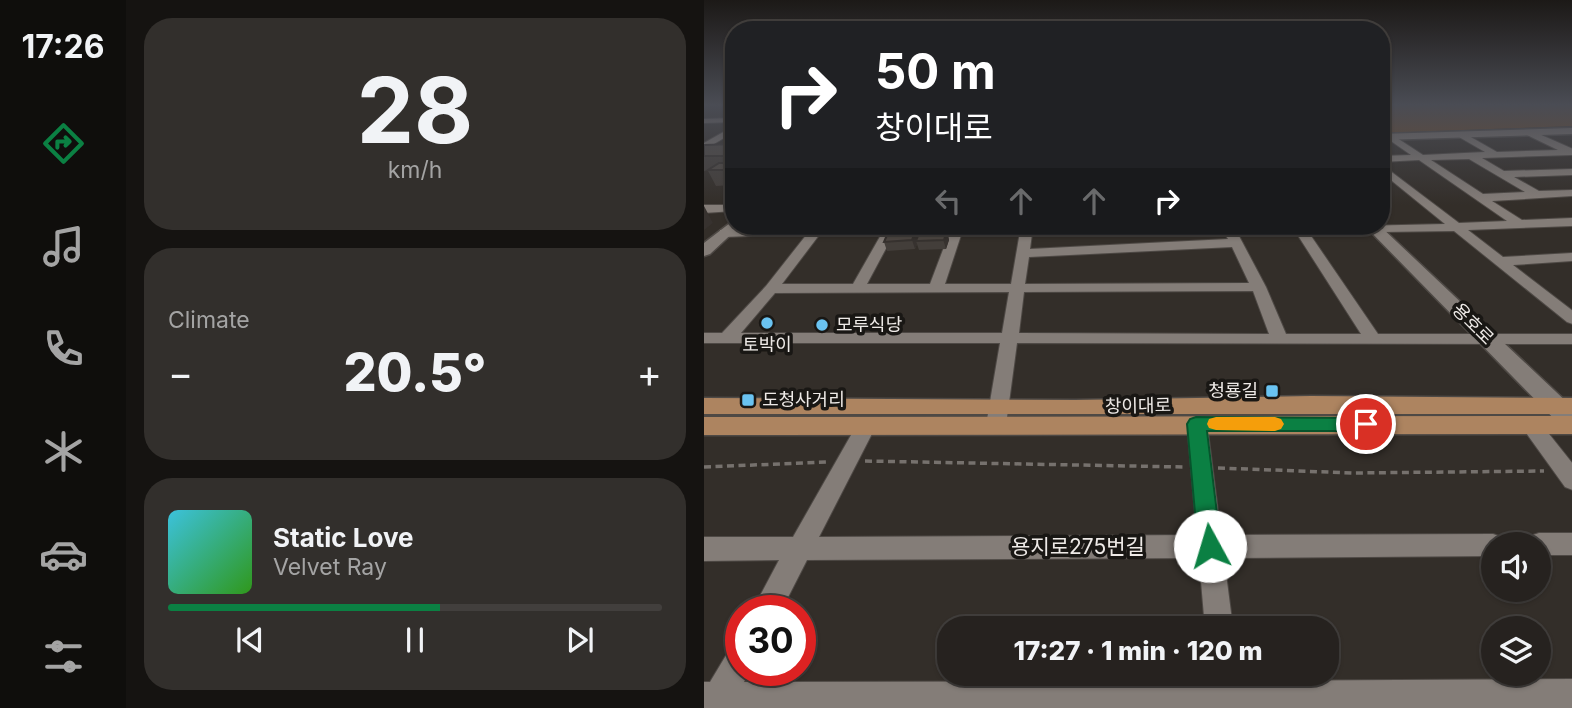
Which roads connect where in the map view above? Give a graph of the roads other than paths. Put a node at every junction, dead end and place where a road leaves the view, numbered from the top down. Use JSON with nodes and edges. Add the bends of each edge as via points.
{"nodes":[{"id":1,"x":1467,"y":138,"type":"edge"},
{"id":2,"x":1541,"y":138,"type":"edge"},
{"id":3,"x":1390,"y":139,"type":"edge"},
{"id":4,"x":1572,"y":152,"type":"edge"},
{"id":5,"x":1496,"y":155,"type":"junction"},
{"id":6,"x":1471,"y":156,"type":"junction"},
{"id":7,"x":1421,"y":157,"type":"junction"},
{"id":8,"x":1390,"y":159,"type":"edge"},
{"id":9,"x":1573,"y":172,"type":"edge"},
{"id":10,"x":1390,"y":174,"type":"edge"},
{"id":11,"x":1504,"y":174,"type":"junction"},
{"id":12,"x":1537,"y":195,"type":"junction"},
{"id":13,"x":1570,"y":195,"type":"edge"},
{"id":14,"x":1479,"y":198,"type":"junction"},
{"id":15,"x":725,"y":208,"type":"edge"},
{"id":16,"x":704,"y":209,"type":"edge"},
{"id":17,"x":1573,"y":222,"type":"edge"},
{"id":18,"x":1548,"y":223,"type":"junction"},
{"id":19,"x":1520,"y":224,"type":"junction"},
{"id":20,"x":1458,"y":227,"type":"junction"},
{"id":21,"x":1390,"y":228,"type":"edge"},
{"id":22,"x":725,"y":233,"type":"edge"},
{"id":23,"x":813,"y":235,"type":"edge"},
{"id":24,"x":887,"y":235,"type":"edge"},
{"id":25,"x":955,"y":235,"type":"edge"},
{"id":26,"x":1025,"y":235,"type":"edge"},
{"id":27,"x":1220,"y":235,"type":"edge"},
{"id":28,"x":1232,"y":235,"type":"edge"},
{"id":29,"x":1304,"y":235,"type":"edge"},
{"id":30,"x":1381,"y":235,"type":"edge"},
{"id":31,"x":1573,"y":239,"type":"edge"},
{"id":32,"x":704,"y":251,"type":"edge"},
{"id":33,"x":1022,"y":253,"type":"junction"},
{"id":34,"x":1573,"y":257,"type":"edge"},
{"id":35,"x":1502,"y":261,"type":"junction"},
{"id":36,"x":1259,"y":287,"type":"junction"},
{"id":37,"x":858,"y":288,"type":"junction"},
{"id":38,"x":936,"y":288,"type":"junction"},
{"id":39,"x":1017,"y":288,"type":"junction"},
{"id":40,"x":771,"y":289,"type":"junction"},
{"id":41,"x":1573,"y":319,"type":"edge"},
{"id":42,"x":704,"y":338,"type":"edge"},
{"id":43,"x":727,"y":338,"type":"junction"},
{"id":44,"x":1011,"y":338,"type":"junction"},
{"id":45,"x":1280,"y":339,"type":"junction"},
{"id":46,"x":1373,"y":339,"type":"junction"},
{"id":47,"x":1573,"y":339,"type":"edge"},
{"id":48,"x":1488,"y":340,"type":"junction"},
{"id":49,"x":704,"y":406,"type":"edge"},
{"id":50,"x":1568,"y":415,"type":"edge"},
{"id":51,"x":998,"y":416,"type":"junction"},
{"id":52,"x":1196,"y":424,"type":"junction"},
{"id":53,"x":1531,"y":425,"type":"junction"},
{"id":54,"x":704,"y":426,"type":"edge"},
{"id":55,"x":866,"y":426,"type":"junction"},
{"id":56,"x":1569,"y":476,"type":"edge"},
{"id":57,"x":1551,"y":544,"type":"edge"},
{"id":58,"x":1573,"y":544,"type":"edge"},
{"id":59,"x":1481,"y":545,"type":"edge"},
{"id":60,"x":1210,"y":546,"type":"junction"},
{"id":61,"x":704,"y":549,"type":"edge"},
{"id":62,"x":799,"y":549,"type":"junction"},
{"id":63,"x":775,"y":595,"type":"edge"},
{"id":64,"x":1218,"y":616,"type":"edge"},
{"id":65,"x":725,"y":681,"type":"edge"},
{"id":66,"x":1227,"y":693,"type":"edge"},
{"id":67,"x":1573,"y":695,"type":"edge"},
{"id":68,"x":712,"y":701,"type":"edge"}],
"edges":[{"from":1,"to":5,"type":"street"},
{"from":2,"to":4,"type":"street"},
{"from":3,"to":7,"type":"street"},
{"from":4,"to":5,"type":"street"},
{"from":5,"to":6,"type":"street"},
{"from":6,"to":7,"type":"street"},
{"from":6,"to":11,"type":"street"},
{"from":7,"to":8,"type":"street"},
{"from":7,"to":14,"type":"street"},
{"from":9,"to":11,"type":"street"},
{"from":10,"to":20,"type":"street"},
{"from":11,"to":12,"type":"street"},
{"from":12,"to":13,"type":"street"},
{"from":12,"to":14,"type":"street"},
{"from":14,"to":19,"type":"street"},
{"from":15,"to":16,"type":"street"},
{"from":17,"to":18,"type":"street"},
{"from":18,"to":19,"type":"street"},
{"from":18,"to":31,"type":"street"},
{"from":19,"to":20,"type":"street"},
{"from":20,"to":21,"type":"street"},
{"from":20,"to":35,"type":"street"},
{"from":22,"to":32,"type":"street"},
{"from":23,"to":40,"type":"street"},
{"from":24,"to":37,"type":"street"},
{"from":25,"to":38,"type":"street"},
{"from":26,"to":33,"type":"street"},
{"from":27,"to":33,"type":"street"},
{"from":28,"to":36,"type":"street"},
{"from":29,"to":46,"type":"street"},
{"from":30,"to":48,"type":"street","name":"용호로"},
{"from":33,"to":39,"type":"street"},
{"from":34,"to":35,"type":"street"},
{"from":35,"to":41,"type":"street"},
{"from":36,"to":39,"type":"street"},
{"from":36,"to":45,"type":"street"},
{"from":37,"to":38,"type":"street"},
{"from":37,"to":40,"type":"street"},
{"from":38,"to":39,"type":"street"},
{"from":39,"to":44,"type":"street"},
{"from":40,"to":43,"type":"street"},
{"from":42,"to":43,"type":"street"},
{"from":43,"to":44,"type":"street"},
{"from":44,"to":45,"type":"street"},
{"from":44,"to":51,"type":"street"},
{"from":45,"to":46,"type":"street"},
{"from":46,"to":48,"type":"street"},
{"from":47,"to":48,"type":"street"},
{"from":48,"to":50,"type":"street","name":"용호로"},
{"from":49,"to":51,"type":"main road","name":"창이대로"},
{"from":50,"to":51,"type":"main road","name":"창이대로","via":[[1299,404]]},
{"from":50,"to":53,"type":"main road","name":"창이대로"},
{"from":51,"to":52,"type":"main road","name":"창이대로"},
{"from":51,"to":55,"type":"main road","name":"창이대로"},
{"from":52,"to":53,"type":"main road","name":"창이대로"},
{"from":52,"to":60,"type":"street"},
{"from":53,"to":56,"type":"street"},
{"from":54,"to":55,"type":"main road","name":"창이대로"},
{"from":55,"to":62,"type":"street"},
{"from":57,"to":58,"type":"street"},
{"from":59,"to":60,"type":"street","name":"용지로275번길"},
{"from":60,"to":62,"type":"street","name":"용지로275번길"},
{"from":60,"to":64,"type":"street"},
{"from":61,"to":62,"type":"street","name":"용지로275번길"},
{"from":62,"to":63,"type":"street"},
{"from":65,"to":68,"type":"street"},
{"from":66,"to":67,"type":"street"},
{"from":66,"to":68,"type":"street"}]}
